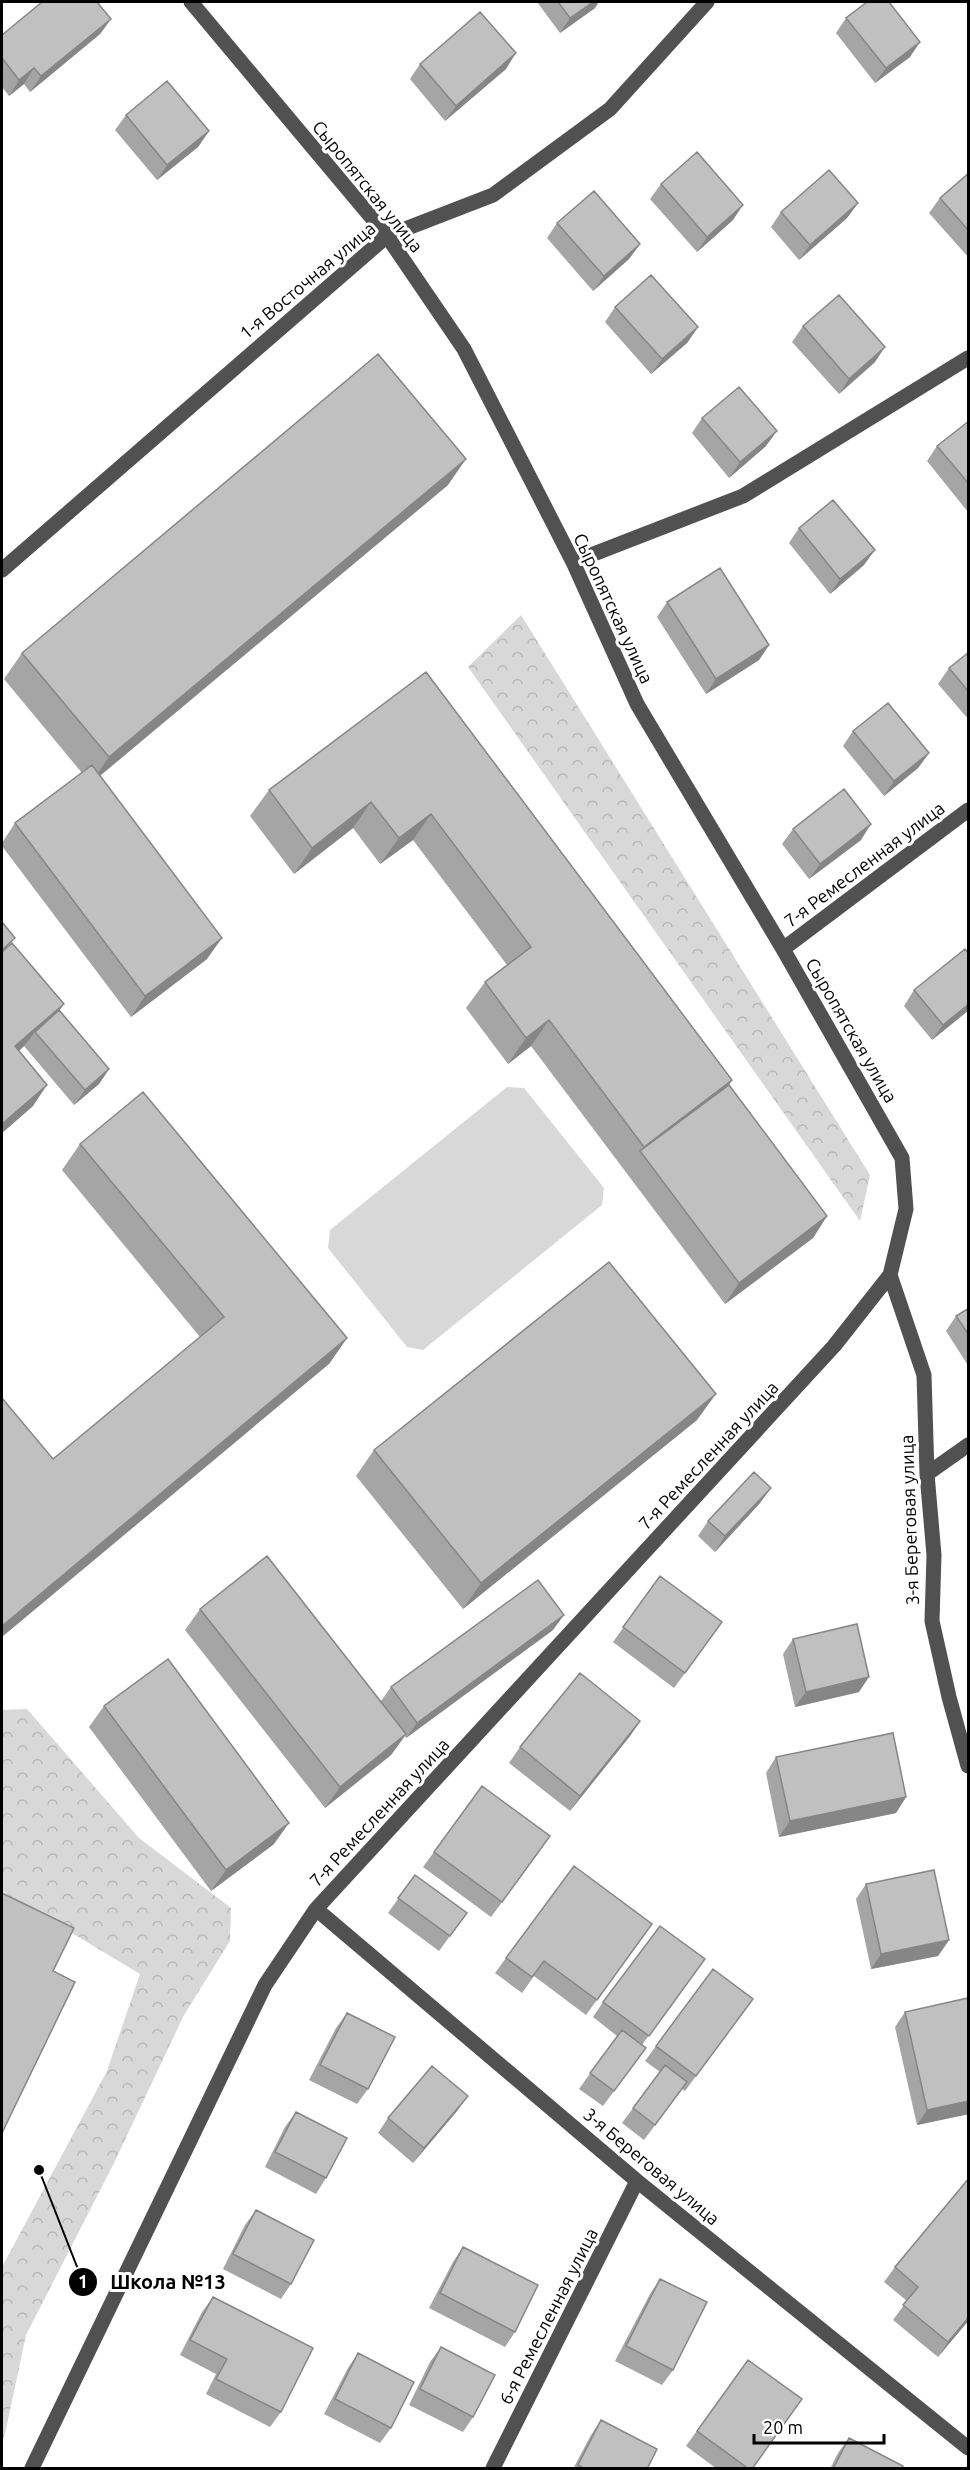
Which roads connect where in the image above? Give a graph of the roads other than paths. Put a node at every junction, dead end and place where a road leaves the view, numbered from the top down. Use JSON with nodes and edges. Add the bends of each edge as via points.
{"nodes":[{"id":1,"x":191,"y":2,"type":"edge"},
{"id":2,"x":707,"y":2,"type":"edge"},
{"id":3,"x":387,"y":236,"type":"junction"},
{"id":4,"x":969,"y":358,"type":"edge"},
{"id":5,"x":573,"y":562,"type":"junction"},
{"id":6,"x":2,"y":570,"type":"edge"},
{"id":7,"x":969,"y":810,"type":"edge"},
{"id":8,"x":783,"y":949,"type":"junction"},
{"id":9,"x":890,"y":1275,"type":"junction"},
{"id":10,"x":969,"y":1445,"type":"edge"},
{"id":11,"x":927,"y":1474,"type":"junction"},
{"id":12,"x":969,"y":1766,"type":"edge"},
{"id":13,"x":316,"y":1909,"type":"junction"},
{"id":14,"x":637,"y":2181,"type":"junction"},
{"id":15,"x":969,"y":2448,"type":"edge"},
{"id":16,"x":32,"y":2469,"type":"edge"},
{"id":17,"x":493,"y":2469,"type":"edge"}],
"edges":[{"from":1,"to":3,"type":"street","name":"Сыропятская улица"},
{"from":2,"to":3,"type":"street","name":"1-я Восточная улица","via":[[610,109],[493,195]]},
{"from":3,"to":5,"type":"street","name":"Сыропятская улица","via":[[464,349]]},
{"from":3,"to":6,"type":"street","name":"1-я Восточная улица"},
{"from":4,"to":5,"type":"street","via":[[743,496]]},
{"from":5,"to":8,"type":"street","name":"Сыропятская улица","via":[[637,704]]},
{"from":7,"to":8,"type":"street","name":"7-я Ремесленная улица"},
{"from":8,"to":9,"type":"street","name":"Сыропятская улица","via":[[902,1158],[906,1209]]},
{"from":9,"to":11,"type":"street","name":"3-я Береговая улица","via":[[924,1376]]},
{"from":9,"to":13,"type":"street","name":"7-я Ремесленная улица","via":[[834,1346]]},
{"from":10,"to":11,"type":"street"},
{"from":11,"to":12,"type":"street","name":"3-я Береговая улица","via":[[934,1555],[932,1621]]},
{"from":13,"to":14,"type":"street","name":"3-я Береговая улица"},
{"from":13,"to":16,"type":"street","name":"7-я Ремесленная улица","via":[[265,1985]]},
{"from":14,"to":15,"type":"street","name":"3-я Береговая улица"},
{"from":14,"to":17,"type":"street","name":"6-я Ремесленная улица"}]}
